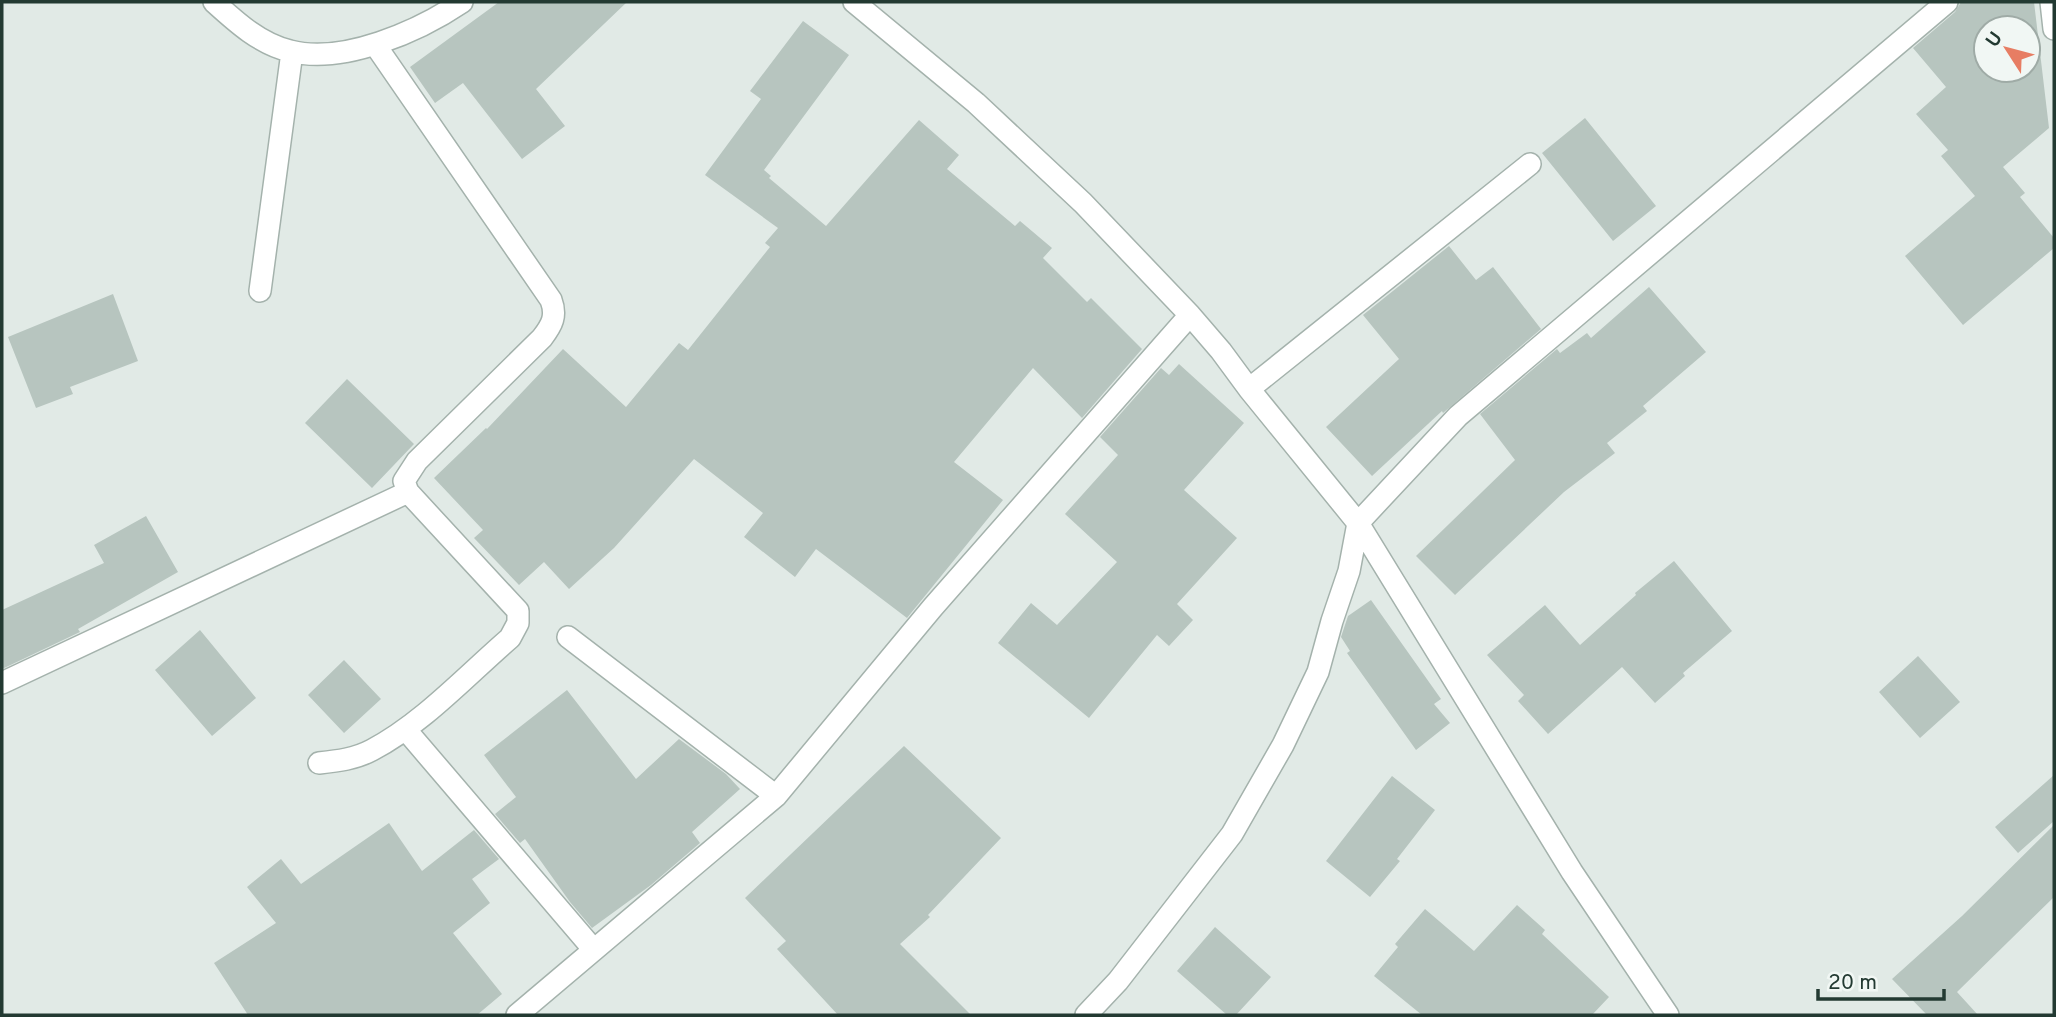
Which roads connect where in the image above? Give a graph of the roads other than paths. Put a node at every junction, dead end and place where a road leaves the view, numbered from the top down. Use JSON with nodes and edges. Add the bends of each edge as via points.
{"nodes":[{"id":1,"x":214,"y":2,"type":"edge"},
{"id":2,"x":462,"y":2,"type":"edge"},
{"id":3,"x":854,"y":2,"type":"edge"},
{"id":4,"x":1947,"y":2,"type":"edge"},
{"id":5,"x":2051,"y":2,"type":"edge"},
{"id":6,"x":2054,"y":29,"type":"edge"},
{"id":7,"x":376,"y":46,"type":"junction"},
{"id":8,"x":292,"y":52,"type":"junction"},
{"id":9,"x":1530,"y":164,"type":"dead end"},
{"id":10,"x":260,"y":291,"type":"dead end"},
{"id":11,"x":1190,"y":315,"type":"junction"},
{"id":12,"x":1249,"y":389,"type":"junction"},
{"id":13,"x":408,"y":492,"type":"junction"},
{"id":14,"x":1358,"y":523,"type":"junction"},
{"id":15,"x":568,"y":638,"type":"dead end"},
{"id":16,"x":2,"y":683,"type":"edge"},
{"id":17,"x":406,"y":730,"type":"junction"},
{"id":18,"x":320,"y":763,"type":"dead end"},
{"id":19,"x":776,"y":796,"type":"junction"},
{"id":20,"x":594,"y":950,"type":"junction"},
{"id":21,"x":517,"y":1015,"type":"edge"},
{"id":22,"x":1086,"y":1015,"type":"edge"},
{"id":23,"x":1668,"y":1015,"type":"edge"}],
"edges":[{"from":1,"to":8,"type":"street","via":[[255,36]]},
{"from":2,"to":7,"type":"street"},
{"from":3,"to":11,"type":"street","via":[[976,103],[1083,203]]},
{"from":4,"to":14,"type":"street","via":[[1458,416]]},
{"from":5,"to":6,"type":"street"},
{"from":7,"to":8,"type":"street","via":[[313,55]]},
{"from":7,"to":13,"type":"street","via":[[551,300],[554,311],[542,338],[417,461],[404,481]]},
{"from":8,"to":10,"type":"street"},
{"from":9,"to":12,"type":"street"},
{"from":11,"to":12,"type":"street"},
{"from":11,"to":19,"type":"street","via":[[933,607]]},
{"from":12,"to":14,"type":"street"},
{"from":13,"to":16,"type":"street"},
{"from":13,"to":17,"type":"street","via":[[518,611],[519,623],[510,638]]},
{"from":14,"to":22,"type":"street","via":[[1349,571],[1318,672],[1283,745],[1232,834],[1118,981]]},
{"from":14,"to":23,"type":"street","via":[[1572,872]]},
{"from":15,"to":19,"type":"street"},
{"from":17,"to":18,"type":"street","via":[[370,751]]},
{"from":17,"to":20,"type":"street"},
{"from":19,"to":20,"type":"street"},
{"from":20,"to":21,"type":"street"}]}
